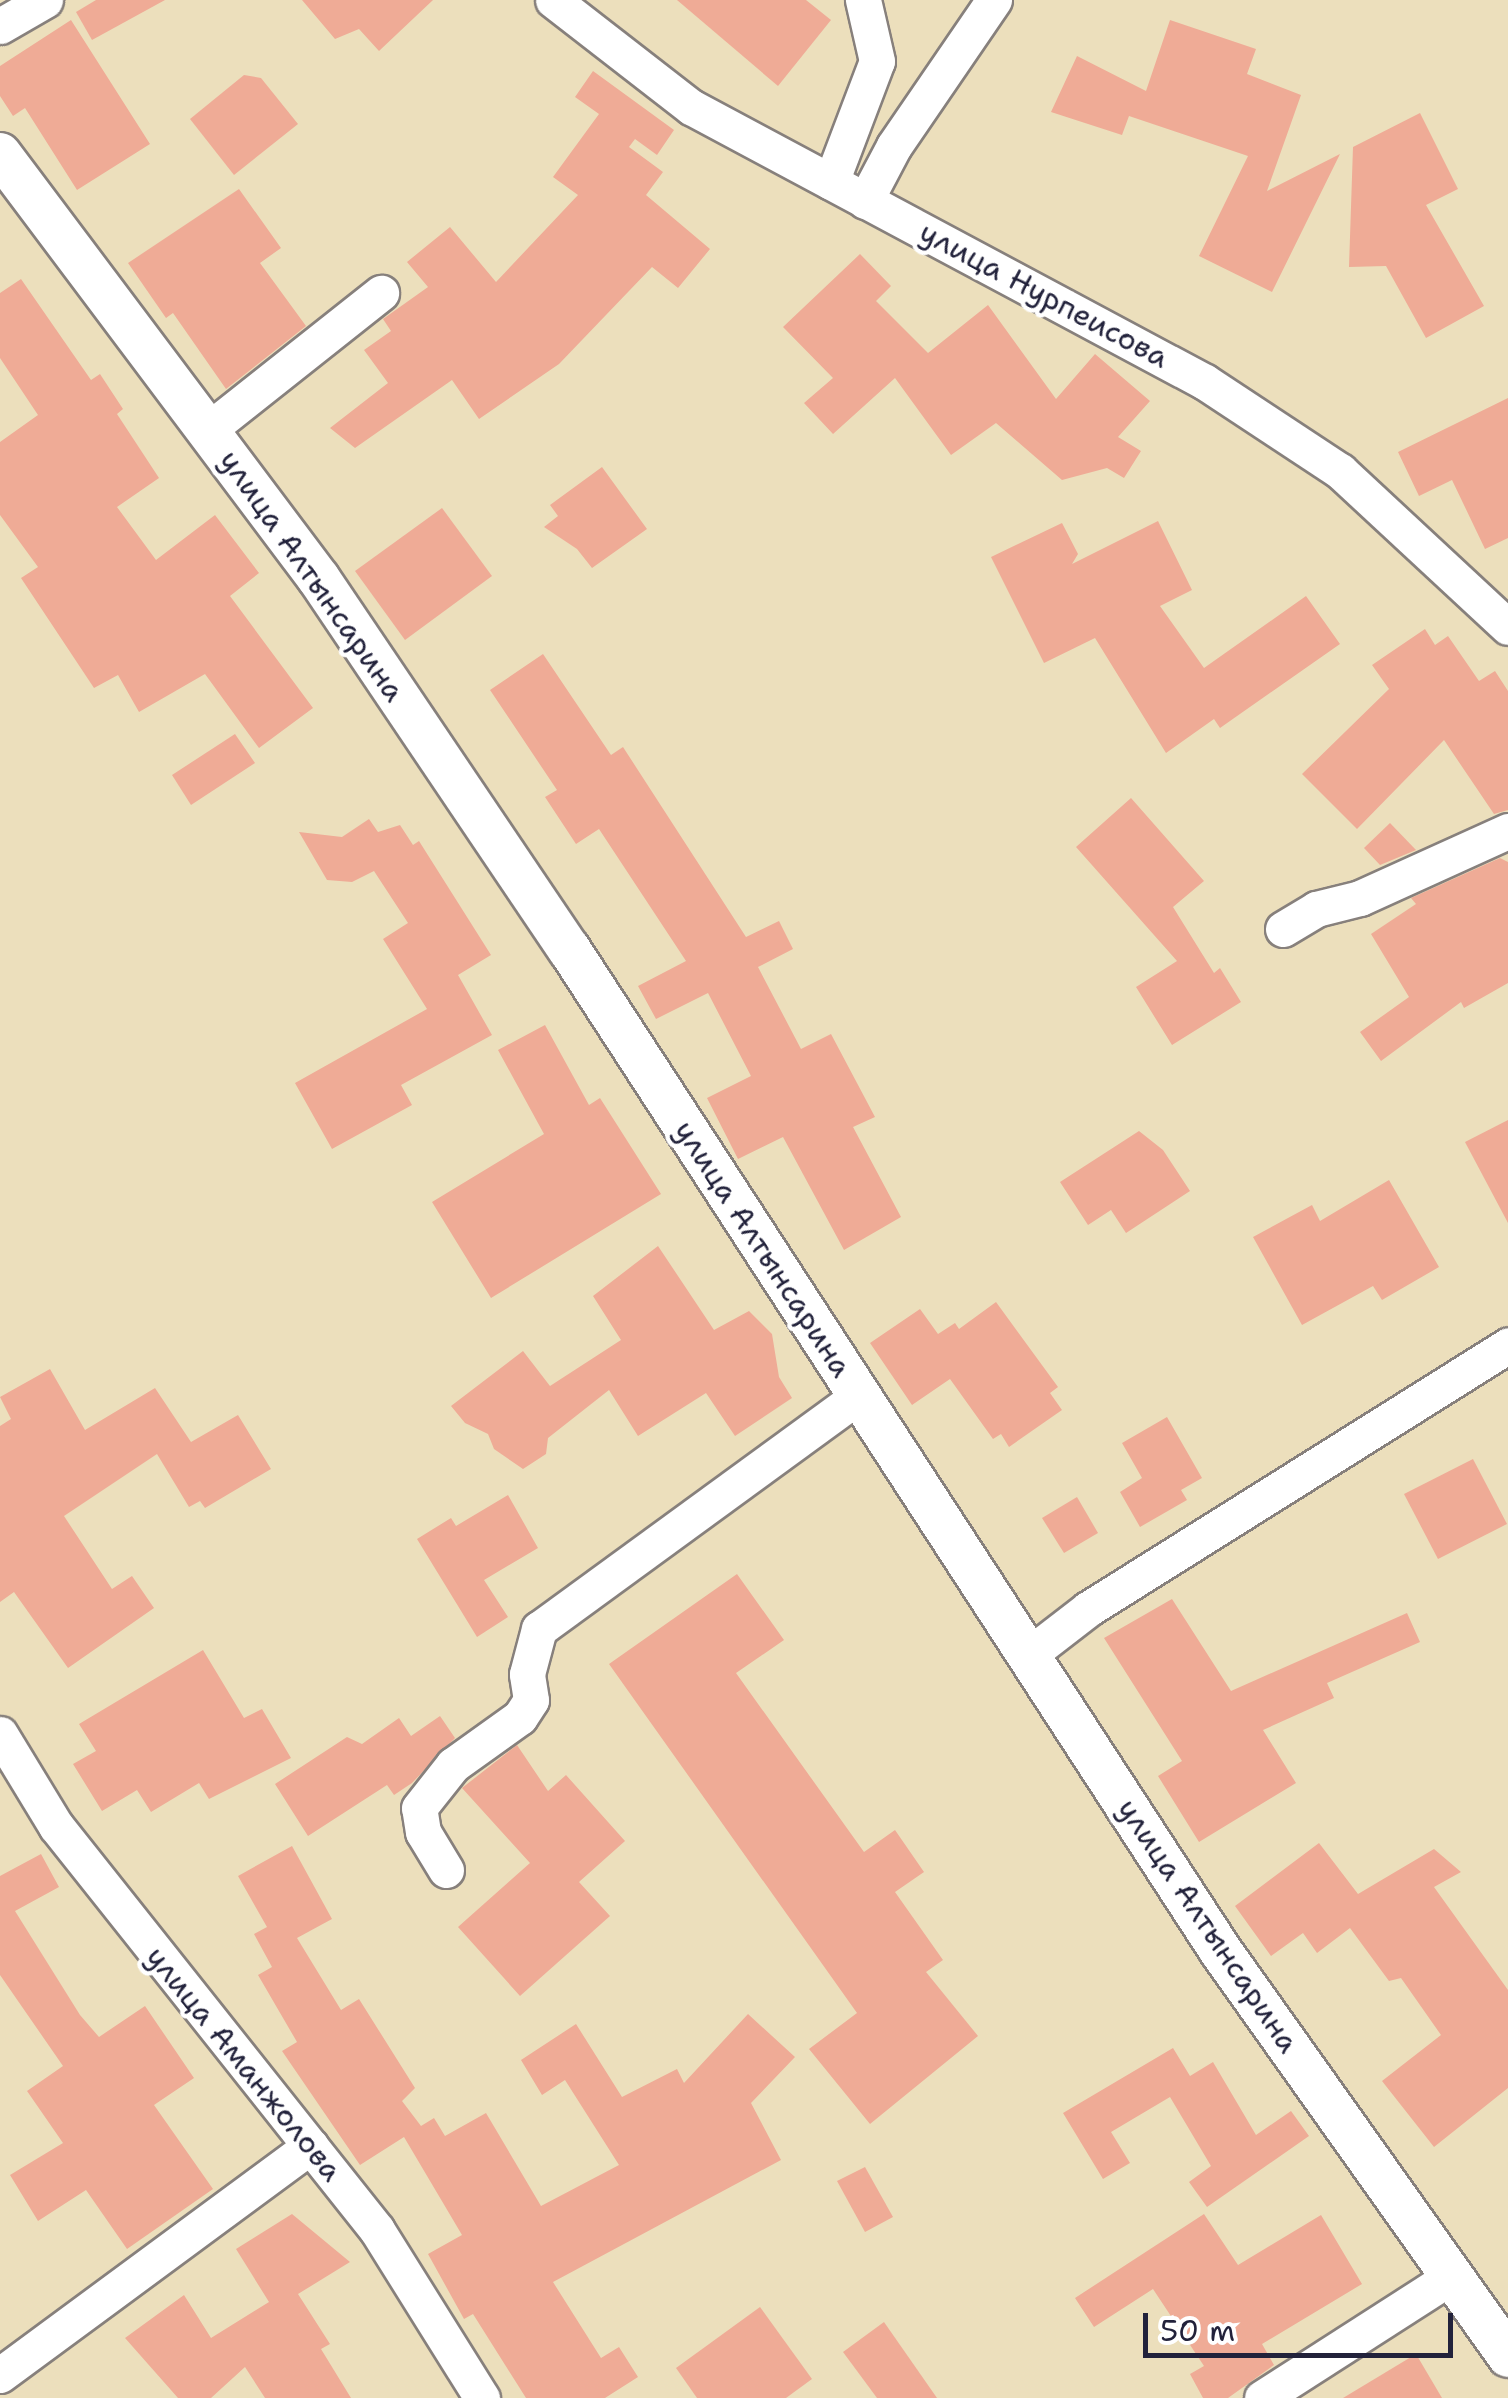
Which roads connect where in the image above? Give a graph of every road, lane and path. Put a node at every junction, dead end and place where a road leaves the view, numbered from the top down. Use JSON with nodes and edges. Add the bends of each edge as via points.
{"nodes":[{"id":1,"x":45,"y":0,"type":"edge"},
{"id":2,"x":553,"y":0,"type":"edge"},
{"id":3,"x":863,"y":0,"type":"edge"},
{"id":4,"x":994,"y":0,"type":"edge"},
{"id":5,"x":0,"y":26,"type":"edge"},
{"id":6,"x":0,"y":154,"type":"edge"},
{"id":7,"x":831,"y":182,"type":"junction"},
{"id":8,"x":865,"y":201,"type":"junction"},
{"id":9,"x":381,"y":292,"type":"dead end"},
{"id":10,"x":208,"y":430,"type":"junction"},
{"id":11,"x":1508,"y":627,"type":"edge"},
{"id":12,"x":1508,"y":831,"type":"edge"},
{"id":13,"x":1283,"y":929,"type":"dead end"},
{"id":14,"x":1508,"y":1346,"type":"edge"},
{"id":15,"x":858,"y":1396,"type":"junction"},
{"id":16,"x":1026,"y":1657,"type":"junction"},
{"id":17,"x":0,"y":1734,"type":"edge"},
{"id":18,"x":446,"y":1870,"type":"dead end"},
{"id":19,"x":311,"y":2146,"type":"junction"},
{"id":20,"x":1452,"y":2276,"type":"junction"},
{"id":21,"x":1508,"y":2356,"type":"edge"},
{"id":22,"x":0,"y":2375,"type":"edge"},
{"id":23,"x":482,"y":2398,"type":"edge"},
{"id":24,"x":1262,"y":2398,"type":"edge"}],
"edges":[{"from":1,"to":5,"type":"street"},
{"from":2,"to":7,"type":"street","name":"улица Нурпеисова","via":[[690,107]]},
{"from":3,"to":7,"type":"street","via":[[877,61],[864,111]]},
{"from":4,"to":8,"type":"street","via":[[894,146]]},
{"from":6,"to":10,"type":"street","name":"улица Алтынсарина"},
{"from":7,"to":8,"type":"street","name":"улица Нурпеисова"},
{"from":8,"to":11,"type":"street","name":"улица Нурпеисова","via":[[1105,324],[1340,471]]},
{"from":9,"to":10,"type":"street"},
{"from":10,"to":15,"type":"street","name":"улица Алтынсарина","via":[[319,578]]},
{"from":12,"to":13,"type":"street","via":[[1360,898],[1316,909]]},
{"from":14,"to":16,"type":"street","via":[[1088,1609]]},
{"from":15,"to":16,"type":"street","name":"улица Алтынсарина"},
{"from":15,"to":18,"type":"street","via":[[539,1629],[528,1674],[532,1700],[520,1717],[453,1766],[420,1808],[423,1832]]},
{"from":16,"to":20,"type":"street","name":"улица Алтынсарина","via":[[1220,1950]]},
{"from":17,"to":19,"type":"street","name":"улица Аманжолова","via":[[56,1826]]},
{"from":19,"to":22,"type":"street"},
{"from":19,"to":23,"type":"street","name":"улица Аманжолова","via":[[377,2230]]},
{"from":20,"to":21,"type":"street","name":"улица Алтынсарина"},
{"from":20,"to":24,"type":"street"}]}
